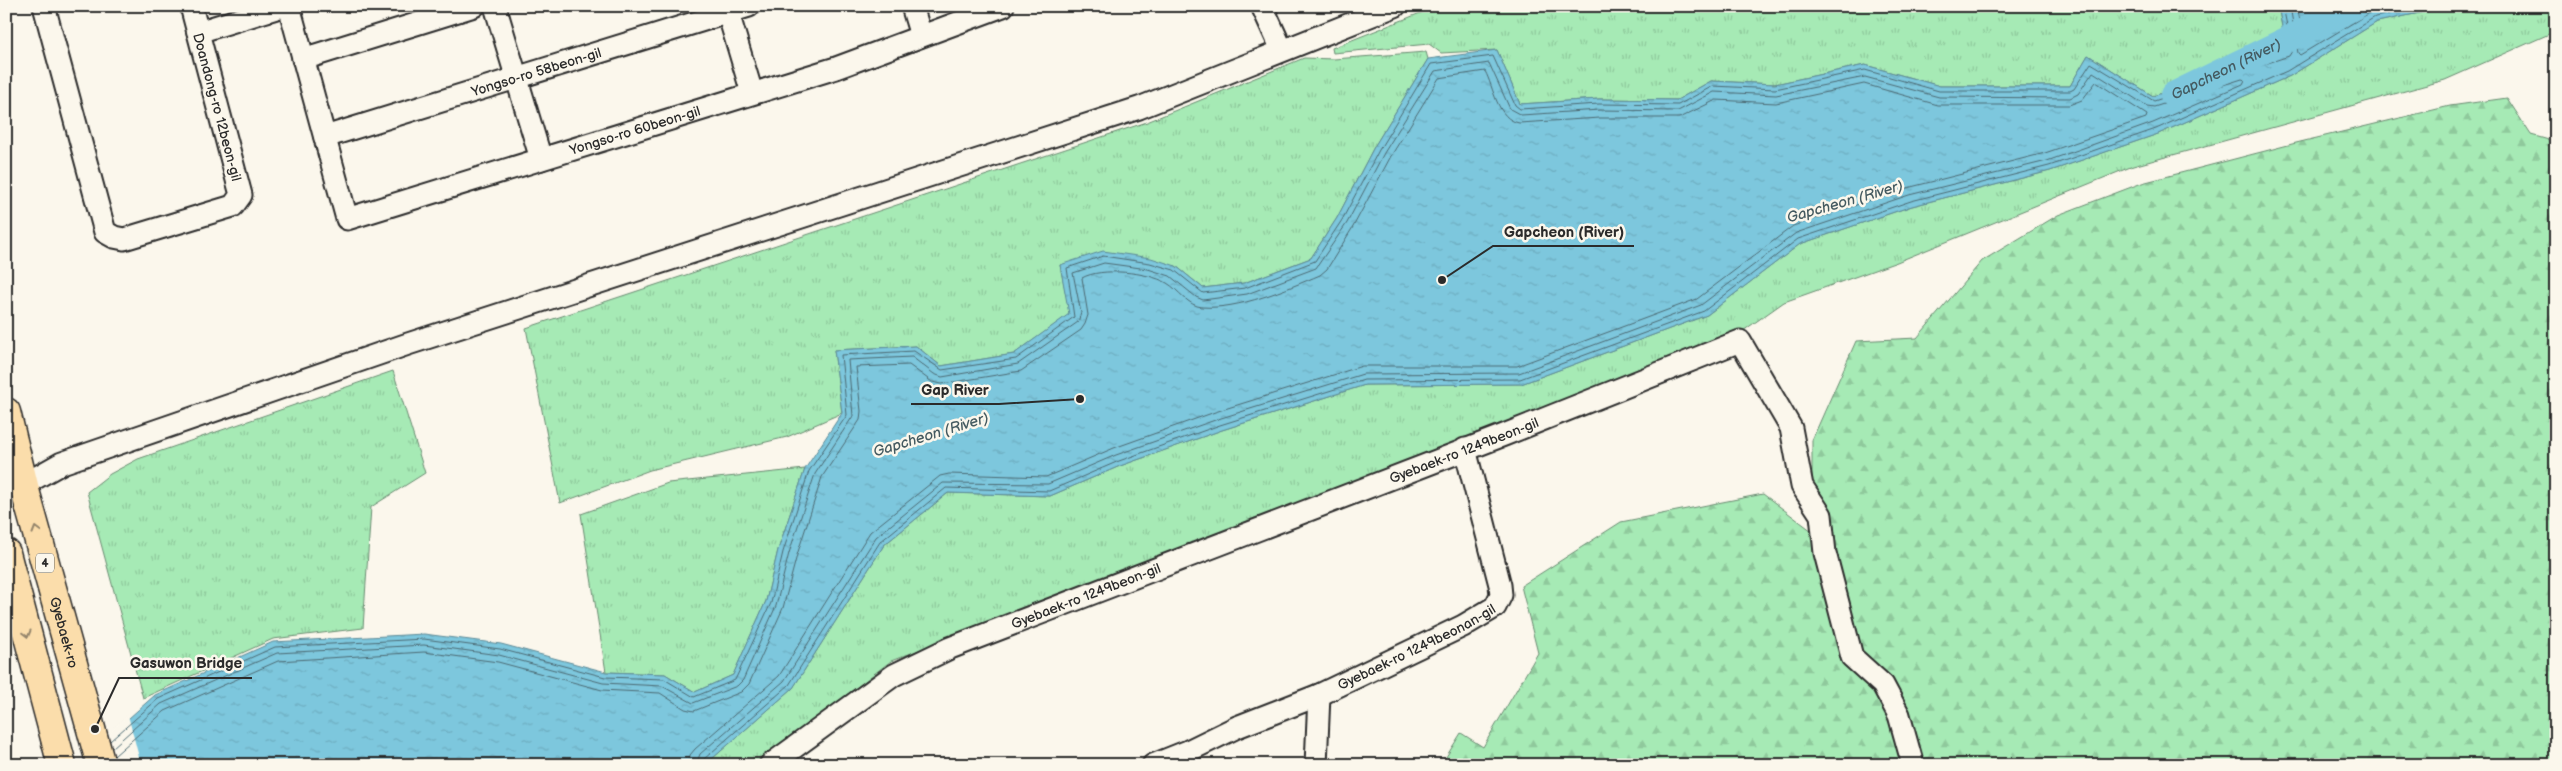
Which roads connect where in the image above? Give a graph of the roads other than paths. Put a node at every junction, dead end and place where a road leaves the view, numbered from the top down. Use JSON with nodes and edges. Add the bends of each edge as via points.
{"nodes":[{"id":1,"x":44,"y":6,"type":"edge"},
{"id":2,"x":191,"y":6,"type":"edge"},
{"id":3,"x":283,"y":6,"type":"edge"},
{"id":4,"x":289,"y":6,"type":"edge"},
{"id":5,"x":474,"y":6,"type":"edge"},
{"id":6,"x":495,"y":6,"type":"edge"},
{"id":7,"x":749,"y":6,"type":"edge"},
{"id":8,"x":912,"y":6,"type":"edge"},
{"id":9,"x":1262,"y":6,"type":"edge"},
{"id":10,"x":1396,"y":6,"type":"edge"},
{"id":11,"x":1000,"y":7,"type":"edge"},
{"id":12,"x":727,"y":10,"type":"edge"},
{"id":13,"x":198,"y":32,"type":"junction"},
{"id":14,"x":921,"y":36,"type":"junction"},
{"id":15,"x":1282,"y":50,"type":"junction"},
{"id":16,"x":303,"y":59,"type":"junction"},
{"id":17,"x":516,"y":78,"type":"junction"},
{"id":18,"x":752,"y":93,"type":"junction"},
{"id":19,"x":324,"y":137,"type":"junction"},
{"id":20,"x":541,"y":159,"type":"junction"},
{"id":21,"x":6,"y":412,"type":"edge"},
{"id":22,"x":1465,"y":449,"type":"junction"},
{"id":23,"x":23,"y":485,"type":"junction"},
{"id":24,"x":6,"y":553,"type":"edge"},
{"id":25,"x":1319,"y":695,"type":"junction"},
{"id":26,"x":1194,"y":758,"type":"edge"},
{"id":27,"x":62,"y":765,"type":"edge"},
{"id":28,"x":101,"y":765,"type":"edge"},
{"id":29,"x":770,"y":765,"type":"edge"},
{"id":30,"x":1153,"y":765,"type":"edge"},
{"id":31,"x":1316,"y":765,"type":"edge"},
{"id":32,"x":1913,"y":765,"type":"edge"}],
"edges":[{"from":1,"to":13,"type":"street","name":"Doandong-ro 12beon-gil","via":[[105,232],[124,239],[233,206],[240,195]]},
{"from":2,"to":13,"type":"street","name":"Doandong-ro 12beon-gil"},
{"from":3,"to":13,"type":"street"},
{"from":4,"to":16,"type":"street"},
{"from":5,"to":16,"type":"street"},
{"from":6,"to":17,"type":"street"},
{"from":7,"to":12,"type":"street","name":"Yongso-ro 58beon-gil"},
{"from":8,"to":14,"type":"street"},
{"from":9,"to":15,"type":"street"},
{"from":10,"to":15,"type":"street"},
{"from":11,"to":14,"type":"street","name":"Yongso-ro 60beon-gil"},
{"from":12,"to":17,"type":"street","name":"Yongso-ro 58beon-gil"},
{"from":12,"to":18,"type":"street"},
{"from":14,"to":18,"type":"street","name":"Yongso-ro 60beon-gil","via":[[836,68]]},
{"from":15,"to":23,"type":"street","via":[[1139,108],[408,344],[62,464]]},
{"from":16,"to":19,"type":"street"},
{"from":17,"to":19,"type":"street","name":"Yongso-ro 58beon-gil"},
{"from":17,"to":20,"type":"street"},
{"from":18,"to":20,"type":"street","name":"Yongso-ro 60beon-gil"},
{"from":19,"to":20,"type":"street","name":"Yongso-ro 60beon-gil","via":[[347,219]]},
{"from":21,"to":23,"type":"main road","name":"Gyebaek-ro","number":"4"},
{"from":22,"to":25,"type":"street","name":"Gyebaek-ro 1249beonan-gil","via":[[1500,586],[1495,607],[1463,626]]},
{"from":22,"to":29,"type":"street","name":"Gyebaek-ro 1249beon-gil","via":[[950,648],[894,674]]},
{"from":22,"to":32,"type":"street","name":"Gyebaek-ro 1249beon-gil","via":[[1740,340],[1791,428],[1802,486],[1821,515],[1825,553],[1852,656],[1883,685],[1899,715]]},
{"from":28,"to":23,"type":"main road","name":"Gyebaek-ro","number":"4","one_way":true},
{"from":24,"to":27,"type":"main road","one_way":true},
{"from":25,"to":26,"type":"street","name":"Gyebaek-ro 1249beonan-gil","via":[[1237,727]]},
{"from":25,"to":31,"type":"street"},
{"from":26,"to":30,"type":"street","name":"Gyebaek-ro 1249beonan-gil"}]}
